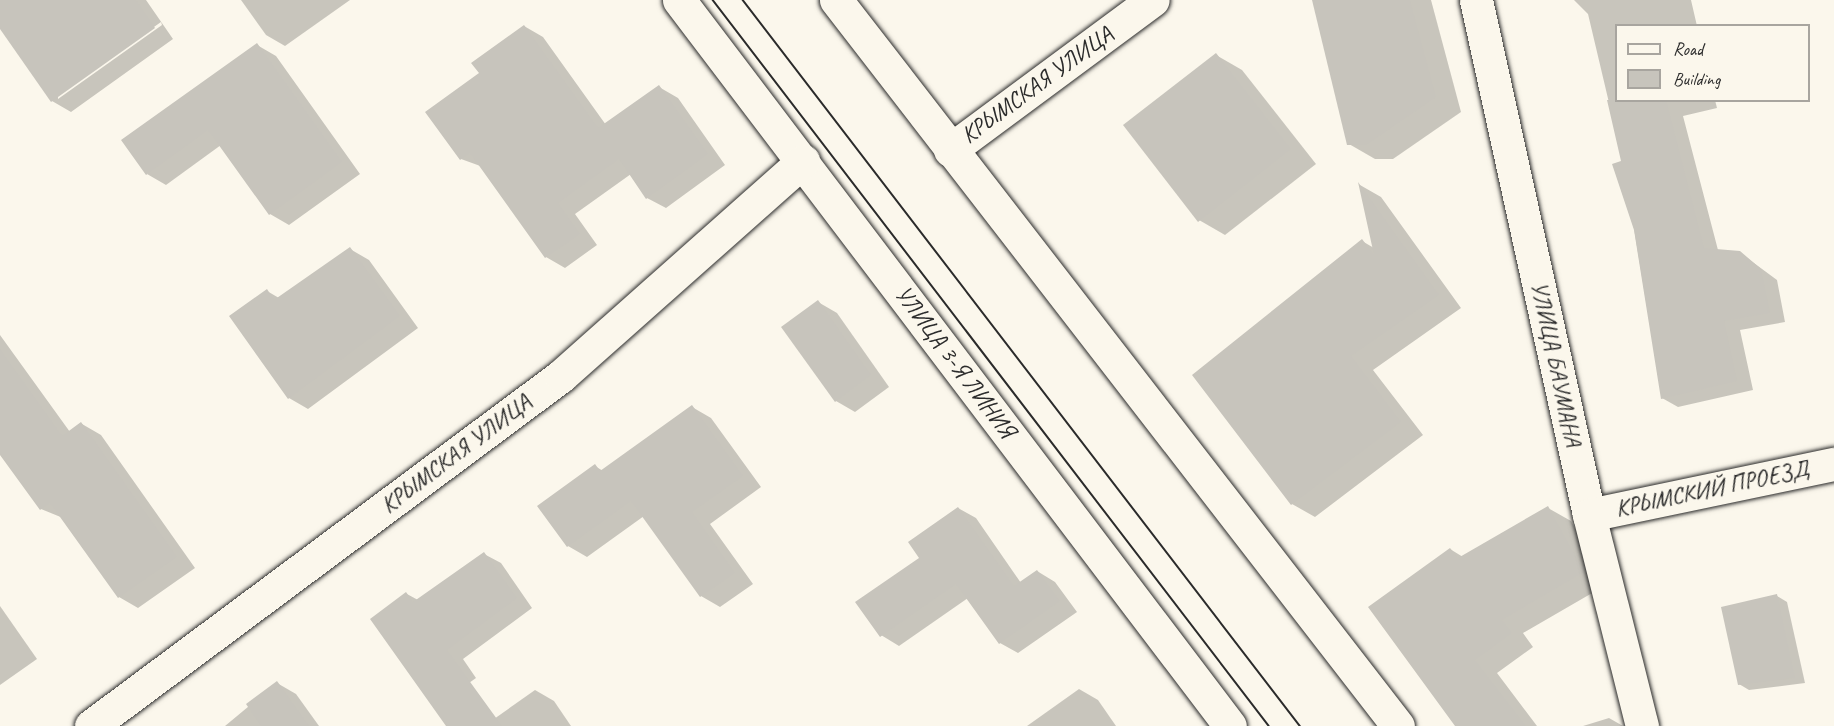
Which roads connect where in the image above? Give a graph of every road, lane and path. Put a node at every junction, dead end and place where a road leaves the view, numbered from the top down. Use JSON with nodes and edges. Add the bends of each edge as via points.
{"nodes":[{"id":1,"x":679,"y":0,"type":"edge"},
{"id":2,"x":836,"y":0,"type":"edge"},
{"id":3,"x":1153,"y":0,"type":"edge"},
{"id":4,"x":1476,"y":0,"type":"edge"},
{"id":5,"x":950,"y":150,"type":"junction"},
{"id":6,"x":803,"y":161,"type":"junction"},
{"id":7,"x":1834,"y":464,"type":"edge"},
{"id":8,"x":1589,"y":515,"type":"junction"},
{"id":9,"x":91,"y":726,"type":"edge"},
{"id":10,"x":1230,"y":726,"type":"edge"},
{"id":11,"x":1398,"y":726,"type":"edge"},
{"id":12,"x":1642,"y":726,"type":"edge"}],
"edges":[{"from":1,"to":6,"type":"street","name":"УЛИЦА 3-Я ЛИНИЯ"},
{"from":2,"to":5,"type":"street"},
{"from":3,"to":5,"type":"street","name":"КРЫМСКАЯ УЛИЦА"},
{"from":4,"to":8,"type":"street","name":"УЛИЦА БАУМАНА"},
{"from":5,"to":11,"type":"street"},
{"from":6,"to":9,"type":"street","name":"КРЫМСКАЯ УЛИЦА","via":[[561,376]]},
{"from":6,"to":10,"type":"street","name":"УЛИЦА 3-Я ЛИНИЯ"},
{"from":7,"to":8,"type":"street","name":"КРЫМСКИЙ ПРОЕЗД"},
{"from":8,"to":12,"type":"street","name":"УЛИЦА БАУМАНА"}]}
